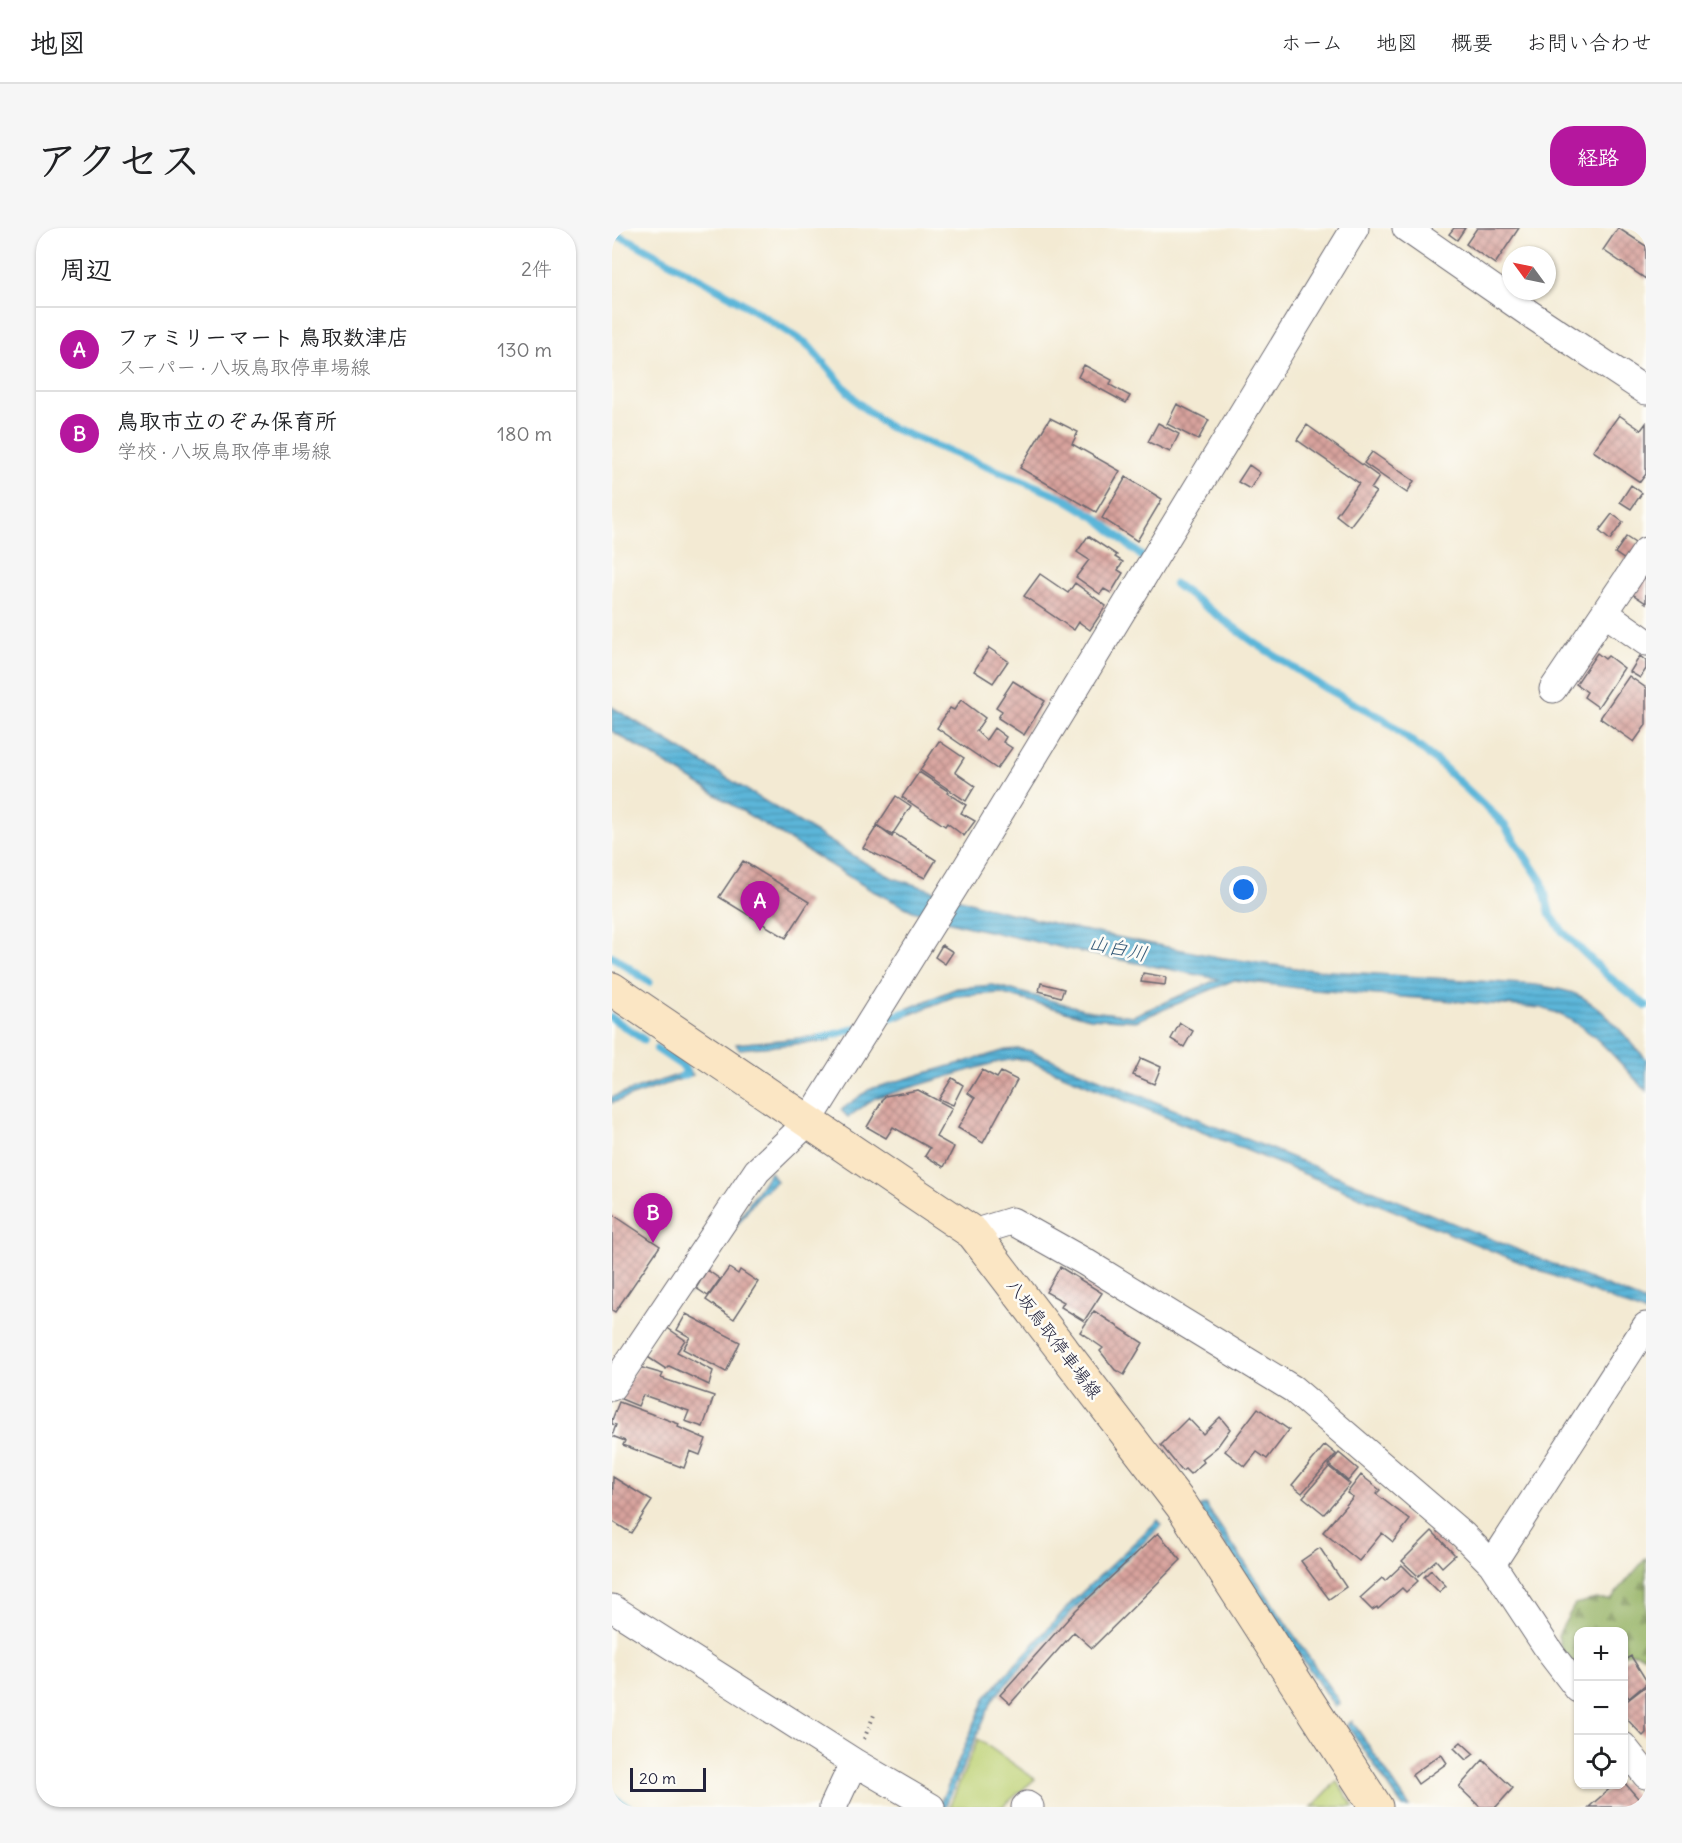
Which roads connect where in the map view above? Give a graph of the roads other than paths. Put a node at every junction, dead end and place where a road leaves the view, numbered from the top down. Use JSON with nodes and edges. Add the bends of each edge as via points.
{"nodes":[{"id":1,"x":1355,"y":228,"type":"edge"},
{"id":2,"x":1406,"y":228,"type":"edge"},
{"id":3,"x":1646,"y":391,"type":"edge"},
{"id":4,"x":1646,"y":551,"type":"edge"},
{"id":5,"x":1605,"y":613,"type":"junction"},
{"id":6,"x":1646,"y":642,"type":"edge"},
{"id":7,"x":1553,"y":689,"type":"dead end"},
{"id":8,"x":612,"y":989,"type":"edge"},
{"id":9,"x":808,"y":1122,"type":"junction"},
{"id":10,"x":973,"y":1233,"type":"junction"},
{"id":11,"x":1646,"y":1326,"type":"edge"},
{"id":12,"x":612,"y":1387,"type":"edge"},
{"id":13,"x":1492,"y":1564,"type":"junction"},
{"id":14,"x":612,"y":1608,"type":"edge"},
{"id":15,"x":1574,"y":1684,"type":"edge"},
{"id":16,"x":1628,"y":1752,"type":"edge"},
{"id":17,"x":854,"y":1762,"type":"junction"},
{"id":18,"x":1646,"y":1775,"type":"edge"},
{"id":19,"x":833,"y":1807,"type":"edge"},
{"id":20,"x":931,"y":1807,"type":"edge"},
{"id":21,"x":1025,"y":1807,"type":"edge"},
{"id":22,"x":1030,"y":1807,"type":"edge"},
{"id":23,"x":1376,"y":1807,"type":"edge"}],
"edges":[{"from":1,"to":9,"type":"street"},
{"from":2,"to":3,"type":"street"},
{"from":4,"to":5,"type":"street"},
{"from":5,"to":6,"type":"street"},
{"from":5,"to":7,"type":"street"},
{"from":8,"to":9,"type":"main road","name":"八坂鳥取停車場線"},
{"from":9,"to":10,"type":"main road","name":"八坂鳥取停車場線"},
{"from":9,"to":12,"type":"street","via":[[757,1171]]},
{"from":10,"to":13,"type":"street","via":[[1012,1221],[1293,1389]]},
{"from":10,"to":23,"type":"main road","name":"八坂鳥取停車場線","via":[[1182,1506]]},
{"from":11,"to":13,"type":"street"},
{"from":13,"to":15,"type":"street"},
{"from":14,"to":17,"type":"street"},
{"from":16,"to":18,"type":"street"},
{"from":17,"to":19,"type":"street"},
{"from":17,"to":20,"type":"street"},
{"from":21,"to":22,"type":"street"}]}
